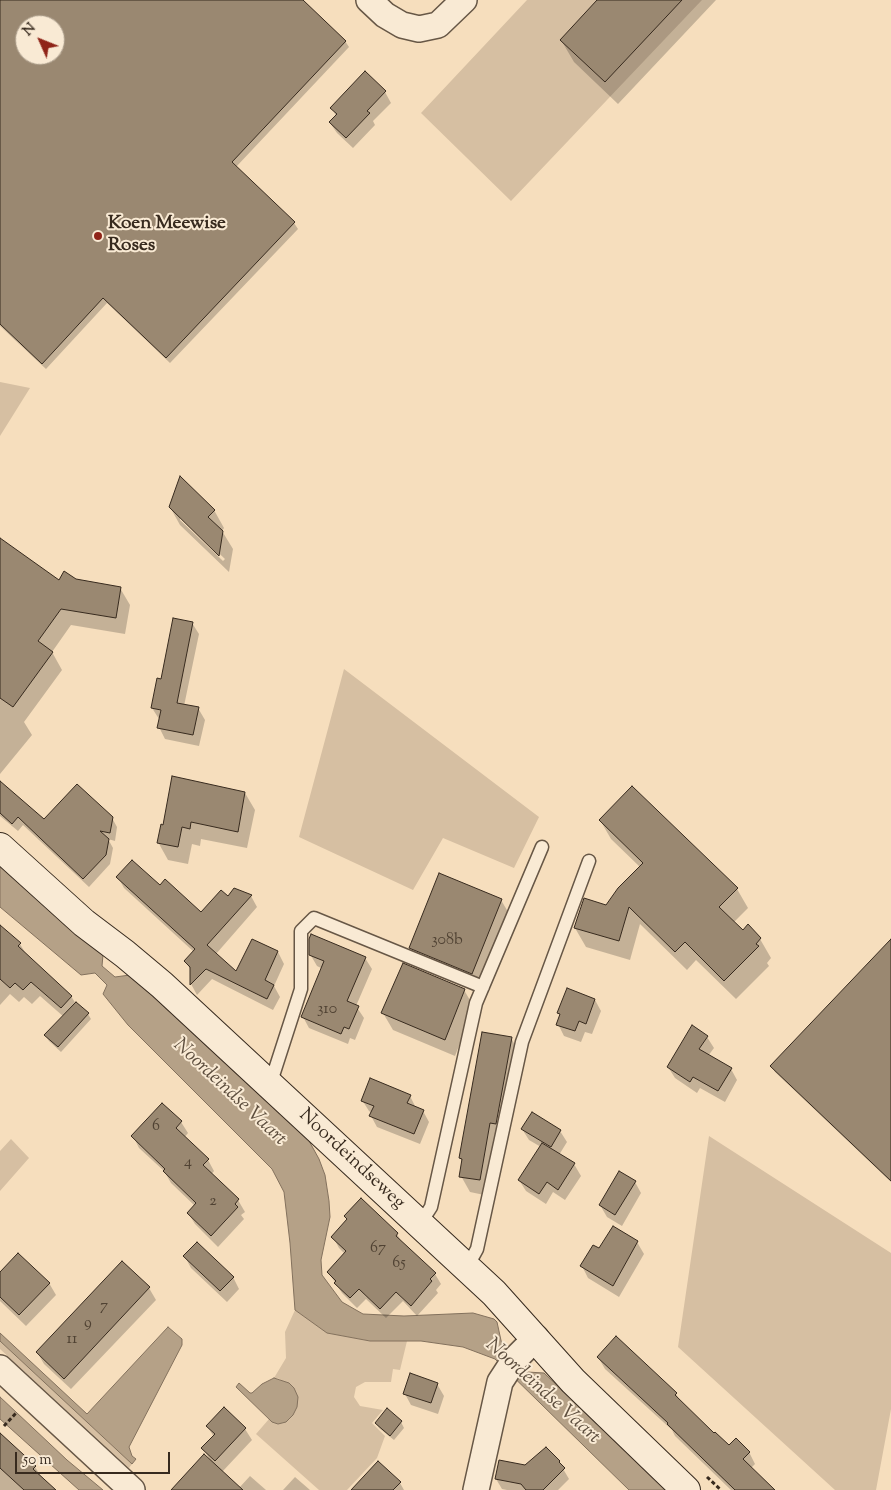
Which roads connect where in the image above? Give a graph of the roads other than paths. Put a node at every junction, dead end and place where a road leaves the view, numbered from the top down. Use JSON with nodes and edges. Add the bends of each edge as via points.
{"nodes":[{"id":1,"x":369,"y":0,"type":"edge"},
{"id":2,"x":464,"y":0,"type":"edge"},
{"id":3,"x":0,"y":847,"type":"edge"},
{"id":4,"x":542,"y":847,"type":"dead end"},
{"id":5,"x":589,"y":861,"type":"dead end"},
{"id":6,"x":483,"y":986,"type":"junction"},
{"id":7,"x":270,"y":1085,"type":"junction"},
{"id":8,"x":420,"y":1224,"type":"junction"},
{"id":9,"x":467,"y":1267,"type":"junction"},
{"id":10,"x":536,"y":1338,"type":"junction"},
{"id":11,"x":0,"y":1368,"type":"edge"},
{"id":12,"x":132,"y":1490,"type":"edge"},
{"id":13,"x":476,"y":1490,"type":"edge"},
{"id":14,"x":686,"y":1490,"type":"edge"}],
"edges":[{"from":1,"to":2,"type":"street","via":[[385,16],[418,29],[438,24]]},
{"from":3,"to":7,"type":"street","name":"Noordeindseweg","via":[[84,923],[162,985]]},
{"from":4,"to":6,"type":"lane"},
{"from":5,"to":9,"type":"lane","via":[[522,1042],[477,1249]]},
{"from":6,"to":7,"type":"lane","via":[[314,918],[301,931],[301,989]]},
{"from":6,"to":8,"type":"lane","via":[[476,1004],[431,1207]]},
{"from":7,"to":8,"type":"street","name":"Noordeindseweg"},
{"from":8,"to":9,"type":"street","name":"Noordeindseweg"},
{"from":9,"to":10,"type":"street","name":"Noordeindseweg"},
{"from":10,"to":13,"type":"street","via":[[510,1365],[500,1382]]},
{"from":10,"to":14,"type":"street","name":"Noordeindseweg","via":[[573,1381]]},
{"from":11,"to":12,"type":"street"}]}
